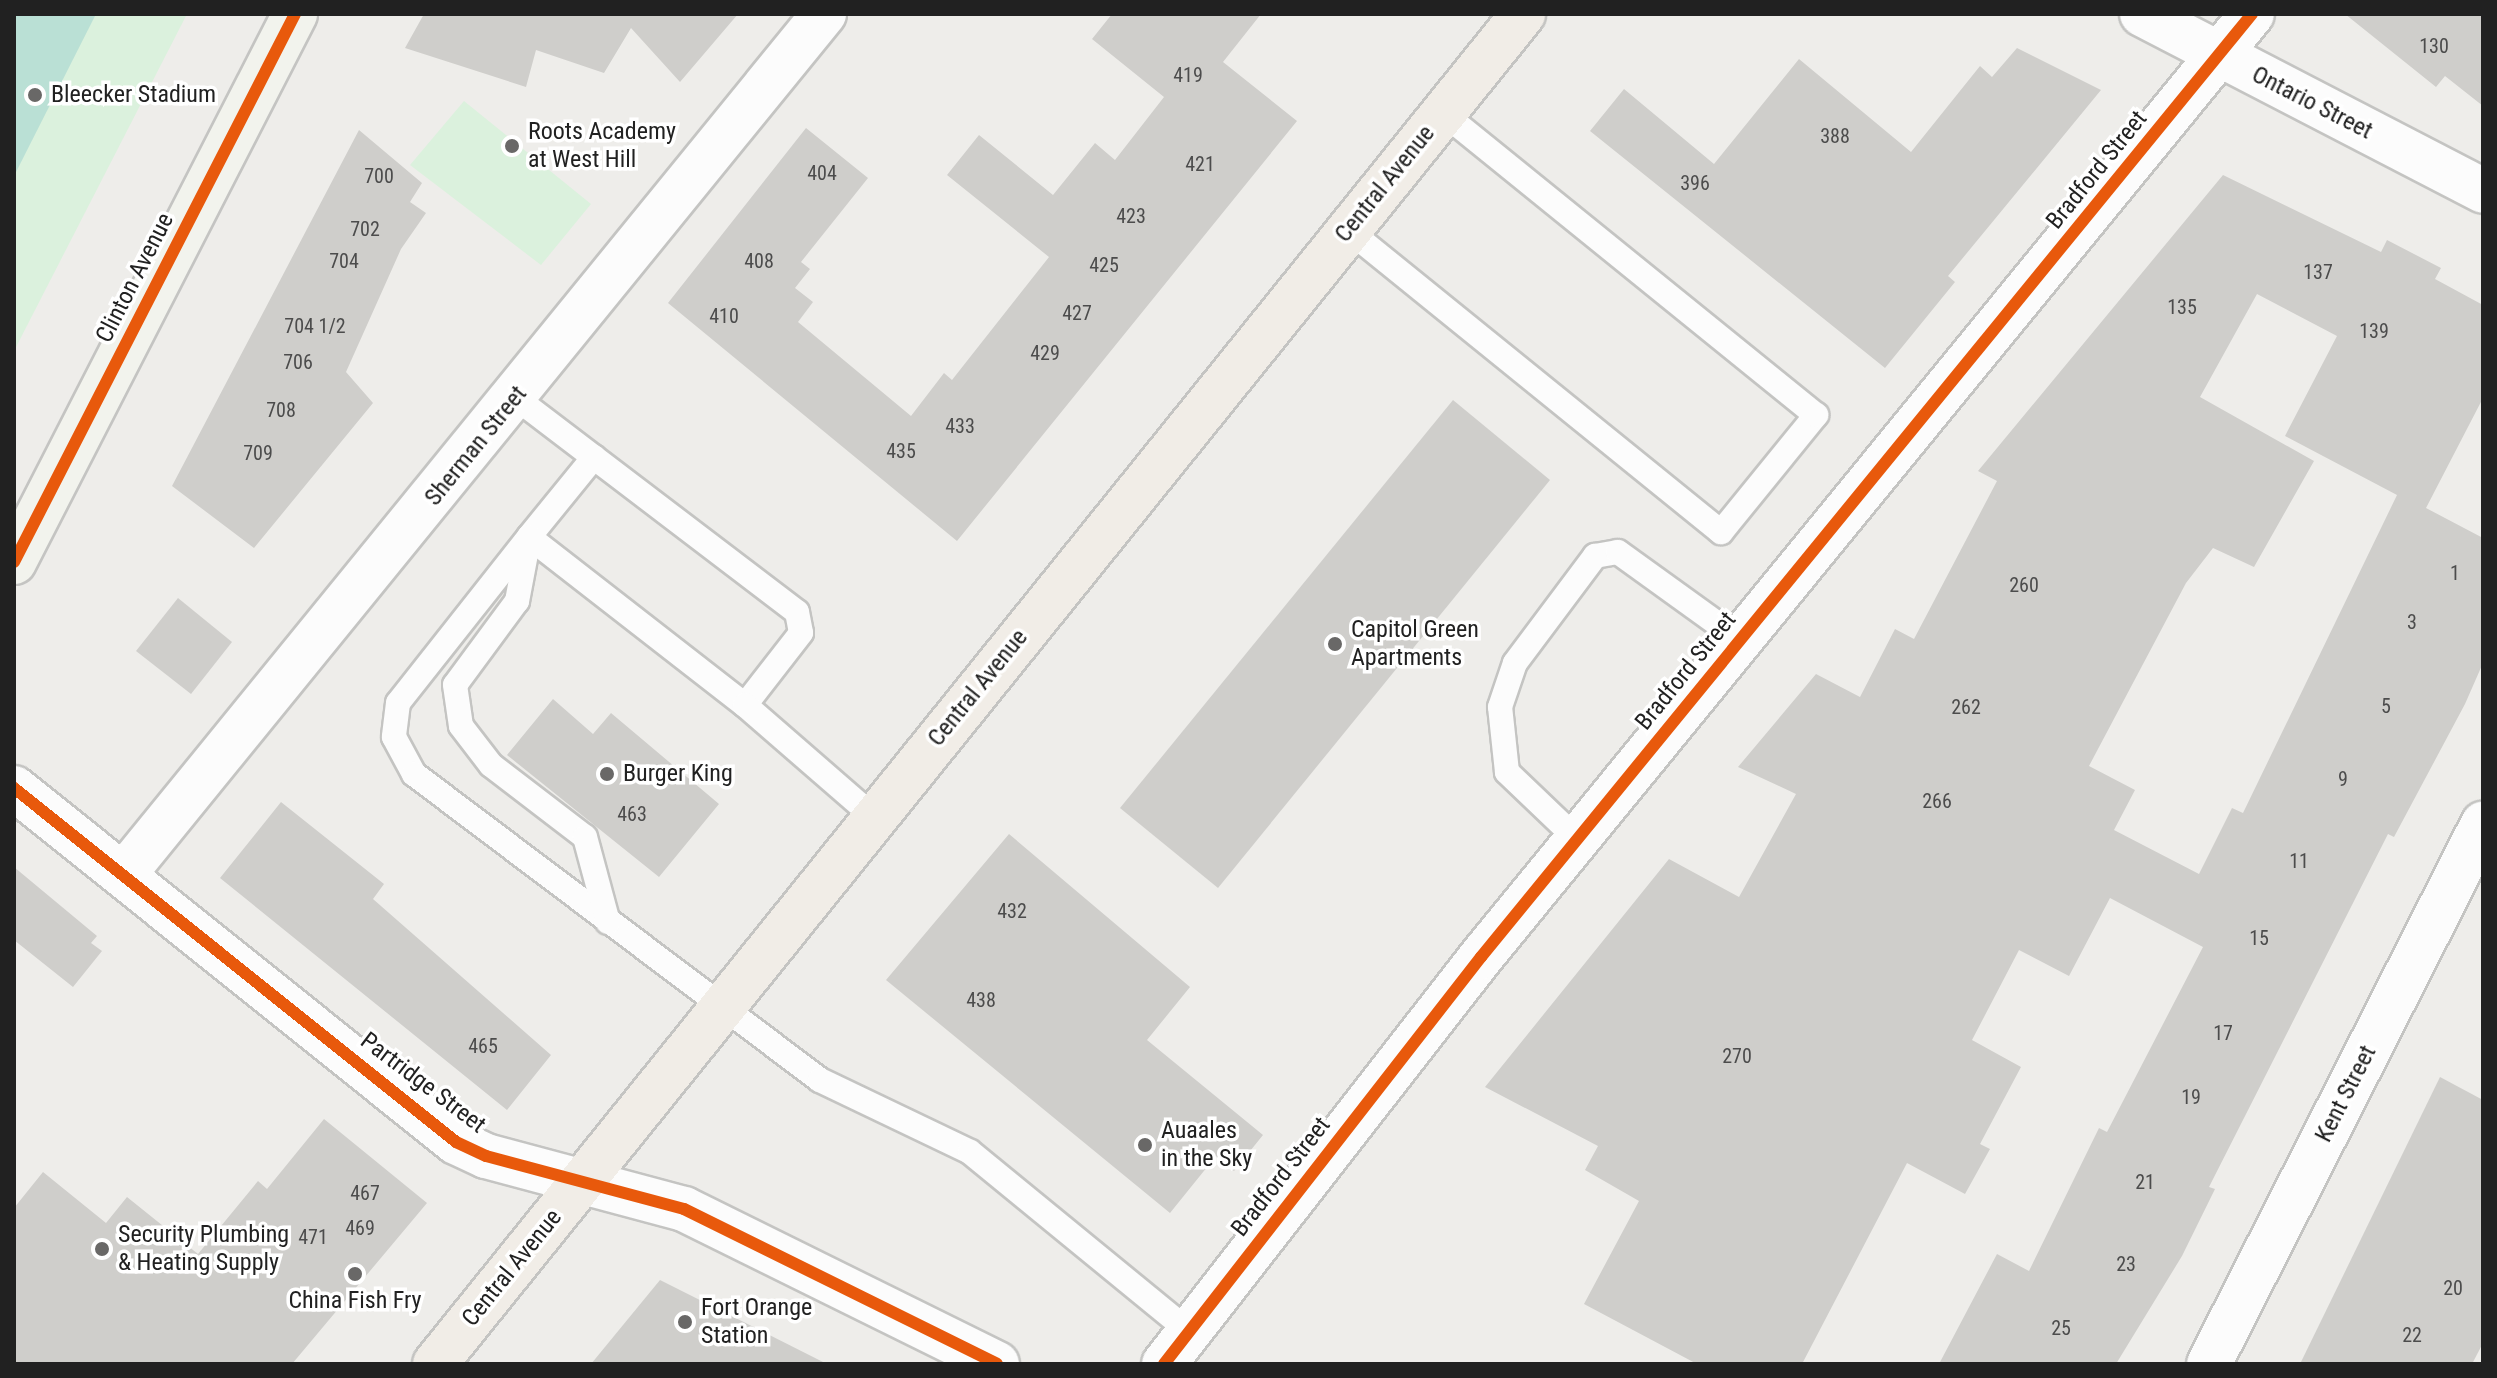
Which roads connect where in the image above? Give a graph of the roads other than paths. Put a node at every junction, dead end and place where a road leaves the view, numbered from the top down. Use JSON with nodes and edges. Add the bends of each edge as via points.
{"nodes":[{"id":1,"x":295,"y":14,"type":"edge"},
{"id":2,"x":824,"y":14,"type":"edge"},
{"id":3,"x":1523,"y":14,"type":"edge"},
{"id":4,"x":2142,"y":14,"type":"edge"},
{"id":5,"x":2252,"y":14,"type":"edge"},
{"id":6,"x":2220,"y":55,"type":"junction"},
{"id":7,"x":1443,"y":113,"type":"junction"},
{"id":8,"x":2483,"y":191,"type":"edge"},
{"id":9,"x":1348,"y":230,"type":"junction"},
{"id":10,"x":516,"y":398,"type":"junction"},
{"id":11,"x":594,"y":457,"type":"junction"},
{"id":12,"x":529,"y":537,"type":"junction"},
{"id":13,"x":14,"y":562,"type":"edge"},
{"id":14,"x":1740,"y":640,"type":"junction"},
{"id":15,"x":745,"y":705,"type":"junction"},
{"id":16,"x":14,"y":788,"type":"edge"},
{"id":17,"x":874,"y":817,"type":"junction"},
{"id":18,"x":2483,"y":824,"type":"edge"},
{"id":19,"x":1577,"y":839,"type":"junction"},
{"id":20,"x":124,"y":874,"type":"junction"},
{"id":21,"x":608,"y":922,"type":"junction"},
{"id":22,"x":721,"y":1008,"type":"junction"},
{"id":23,"x":583,"y":1179,"type":"junction"},
{"id":24,"x":1177,"y":1347,"type":"edge"},
{"id":25,"x":435,"y":1364,"type":"edge"},
{"id":26,"x":997,"y":1364,"type":"edge"},
{"id":27,"x":2209,"y":1364,"type":"edge"}],
"edges":[{"from":1,"to":13,"type":"street","name":"Clinton Avenue"},
{"from":2,"to":10,"type":"street","name":"Sherman Street"},
{"from":3,"to":7,"type":"main road","name":"Central Avenue"},
{"from":4,"to":6,"type":"street","name":"Ontario Street"},
{"from":5,"to":6,"type":"street","name":"Bradford Street"},
{"from":6,"to":8,"type":"street","name":"Ontario Street"},
{"from":6,"to":14,"type":"street","name":"Bradford Street"},
{"from":7,"to":9,"type":"main road","name":"Central Avenue"},
{"from":7,"to":9,"type":"lane","via":[[1816,415],[1731,520],[1721,532]]},
{"from":9,"to":17,"type":"main road","name":"Central Avenue"},
{"from":10,"to":11,"type":"lane"},
{"from":10,"to":20,"type":"street","name":"Sherman Street"},
{"from":11,"to":12,"type":"lane"},
{"from":11,"to":15,"type":"lane","via":[[797,612],[796,641]]},
{"from":12,"to":15,"type":"lane"},
{"from":12,"to":21,"type":"lane","via":[[517,601],[455,685],[461,726],[491,765],[585,837]]},
{"from":12,"to":21,"type":"lane","via":[[398,703],[394,737],[414,774]]},
{"from":14,"to":19,"type":"street","name":"Bradford Street"},
{"from":14,"to":19,"type":"lane","via":[[1618,552],[1599,552],[1585,568],[1515,663],[1500,707],[1507,772]]},
{"from":15,"to":17,"type":"lane"},
{"from":16,"to":20,"type":"street","name":"Partridge Street"},
{"from":17,"to":22,"type":"main road","name":"Central Avenue"},
{"from":18,"to":27,"type":"street","name":"Kent Street"},
{"from":19,"to":24,"type":"street","name":"Bradford Street"},
{"from":20,"to":23,"type":"street","name":"Partridge Street","via":[[456,1142],[486,1156]]},
{"from":21,"to":22,"type":"lane"},
{"from":22,"to":23,"type":"main road","name":"Central Avenue"},
{"from":22,"to":24,"type":"lane","via":[[820,1080],[970,1152]]},
{"from":23,"to":25,"type":"main road","name":"Central Avenue"},
{"from":23,"to":26,"type":"street","name":"Partridge Street","via":[[684,1209]]}]}
